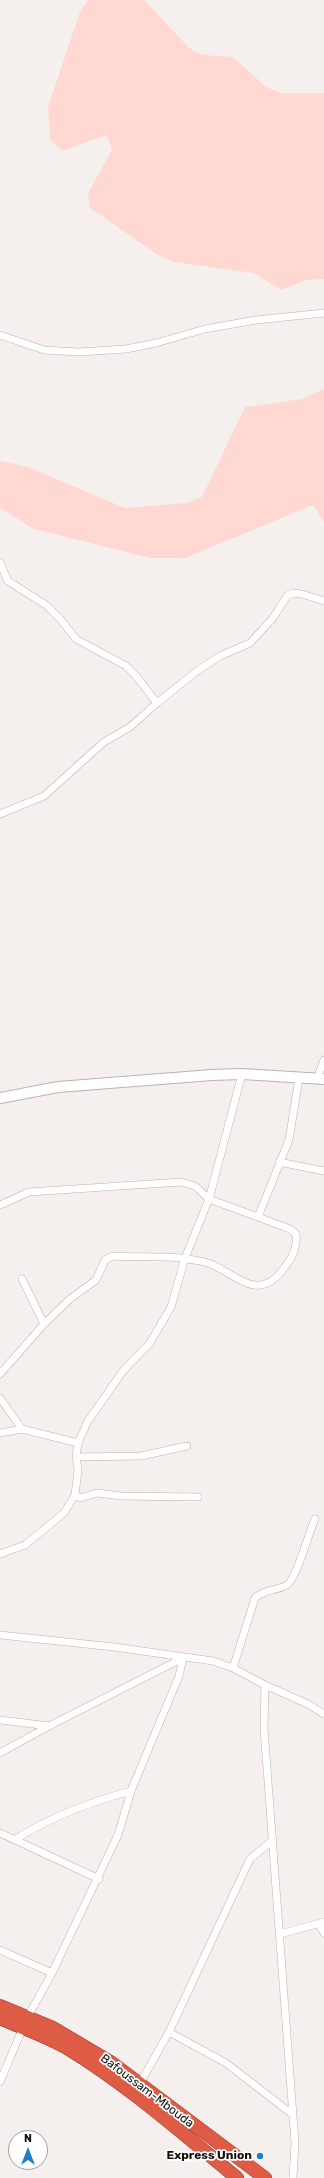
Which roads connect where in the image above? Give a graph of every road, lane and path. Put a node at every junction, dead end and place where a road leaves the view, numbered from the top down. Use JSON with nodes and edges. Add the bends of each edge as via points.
{"nodes":[{"id":1,"x":324,"y":314,"type":"edge"},
{"id":2,"x":0,"y":335,"type":"edge"},
{"id":3,"x":0,"y":564,"type":"edge"},
{"id":4,"x":324,"y":601,"type":"edge"},
{"id":5,"x":157,"y":703,"type":"junction"},
{"id":6,"x":0,"y":814,"type":"edge"},
{"id":7,"x":324,"y":1060,"type":"edge"},
{"id":8,"x":242,"y":1074,"type":"junction"},
{"id":9,"x":299,"y":1078,"type":"junction"},
{"id":10,"x":320,"y":1079,"type":"edge"},
{"id":11,"x":0,"y":1098,"type":"edge"},
{"id":12,"x":279,"y":1162,"type":"junction"},
{"id":13,"x":324,"y":1171,"type":"edge"},
{"id":14,"x":209,"y":1199,"type":"junction"},
{"id":15,"x":0,"y":1205,"type":"edge"},
{"id":16,"x":258,"y":1217,"type":"junction"},
{"id":17,"x":185,"y":1258,"type":"junction"},
{"id":18,"x":22,"y":1279,"type":"dead end"},
{"id":19,"x":44,"y":1324,"type":"junction"},
{"id":20,"x":0,"y":1374,"type":"edge"},
{"id":21,"x":0,"y":1398,"type":"edge"},
{"id":22,"x":22,"y":1429,"type":"junction"},
{"id":23,"x":0,"y":1433,"type":"edge"},
{"id":24,"x":78,"y":1443,"type":"junction"},
{"id":25,"x":187,"y":1446,"type":"dead end"},
{"id":26,"x":76,"y":1457,"type":"junction"},
{"id":27,"x":75,"y":1495,"type":"junction"},
{"id":28,"x":198,"y":1497,"type":"dead end"},
{"id":29,"x":315,"y":1519,"type":"dead end"},
{"id":30,"x":0,"y":1554,"type":"edge"},
{"id":31,"x":0,"y":1635,"type":"edge"},
{"id":32,"x":183,"y":1658,"type":"junction"},
{"id":33,"x":233,"y":1668,"type":"junction"},
{"id":34,"x":265,"y":1685,"type":"junction"},
{"id":35,"x":324,"y":1714,"type":"edge"},
{"id":36,"x":0,"y":1720,"type":"edge"},
{"id":37,"x":49,"y":1726,"type":"junction"},
{"id":38,"x":0,"y":1753,"type":"edge"},
{"id":39,"x":131,"y":1792,"type":"junction"},
{"id":40,"x":0,"y":1833,"type":"edge"},
{"id":41,"x":16,"y":1839,"type":"junction"},
{"id":42,"x":273,"y":1840,"type":"junction"},
{"id":43,"x":99,"y":1879,"type":"junction"},
{"id":44,"x":322,"y":1924,"type":"edge"},
{"id":45,"x":324,"y":1933,"type":"edge"},
{"id":46,"x":280,"y":1934,"type":"junction"},
{"id":47,"x":0,"y":1950,"type":"edge"},
{"id":48,"x":52,"y":1973,"type":"junction"},
{"id":49,"x":0,"y":2006,"type":"edge"},
{"id":50,"x":0,"y":2018,"type":"edge"},
{"id":51,"x":25,"y":2023,"type":"junction"},
{"id":52,"x":169,"y":2032,"type":"junction"},
{"id":53,"x":0,"y":2082,"type":"edge"},
{"id":54,"x":140,"y":2083,"type":"junction"},
{"id":55,"x":133,"y":2094,"type":"junction"},
{"id":56,"x":292,"y":2114,"type":"junction"},
{"id":57,"x":237,"y":2178,"type":"edge"},
{"id":58,"x":265,"y":2178,"type":"edge"},
{"id":59,"x":293,"y":2178,"type":"edge"}],
"edges":[{"from":1,"to":2,"type":"street","via":[[256,320],[205,329],[126,349],[78,352],[44,350]]},
{"from":3,"to":5,"type":"street","via":[[8,581],[46,605],[76,639],[126,666]]},
{"from":4,"to":5,"type":"street","via":[[302,594],[293,593],[287,596],[273,618],[250,643],[220,656]]},
{"from":5,"to":6,"type":"street","via":[[130,727],[104,742],[44,796]]},
{"from":7,"to":10,"type":"street"},
{"from":8,"to":9,"type":"street"},
{"from":8,"to":11,"type":"street","via":[[91,1084]]},
{"from":8,"to":14,"type":"street"},
{"from":9,"to":10,"type":"street"},
{"from":9,"to":12,"type":"street","via":[[289,1140]]},
{"from":12,"to":13,"type":"street"},
{"from":12,"to":16,"type":"street"},
{"from":14,"to":15,"type":"street","via":[[195,1186],[181,1182],[29,1192]]},
{"from":14,"to":16,"type":"street"},
{"from":14,"to":17,"type":"street"},
{"from":16,"to":17,"type":"street","via":[[290,1229],[296,1234],[298,1243],[293,1256],[279,1276],[268,1284],[245,1284],[211,1264]]},
{"from":17,"to":19,"type":"street","via":[[114,1256],[105,1260],[96,1280],[70,1299]]},
{"from":17,"to":24,"type":"street","via":[[171,1307],[160,1328],[150,1343],[123,1371],[88,1421]]},
{"from":18,"to":19,"type":"street"},
{"from":19,"to":20,"type":"street"},
{"from":21,"to":22,"type":"street"},
{"from":22,"to":23,"type":"street"},
{"from":22,"to":24,"type":"street"},
{"from":24,"to":26,"type":"street"},
{"from":25,"to":26,"type":"street","via":[[141,1456]]},
{"from":26,"to":27,"type":"street","via":[[78,1470]]},
{"from":27,"to":28,"type":"street","via":[[80,1498],[97,1492],[121,1496]]},
{"from":27,"to":30,"type":"street","via":[[64,1513],[25,1544]]},
{"from":29,"to":33,"type":"street","via":[[295,1575],[288,1584],[262,1592],[255,1598]]},
{"from":31,"to":32,"type":"street","via":[[114,1647]]},
{"from":32,"to":33,"type":"street"},
{"from":32,"to":37,"type":"street"},
{"from":32,"to":39,"type":"street","via":[[179,1676]]},
{"from":33,"to":34,"type":"street"},
{"from":34,"to":35,"type":"street"},
{"from":34,"to":42,"type":"street","via":[[264,1728]]},
{"from":36,"to":37,"type":"street"},
{"from":37,"to":38,"type":"street"},
{"from":39,"to":41,"type":"street","via":[[109,1797],[66,1813],[38,1825]]},
{"from":39,"to":43,"type":"street","via":[[118,1835]]},
{"from":40,"to":41,"type":"street"},
{"from":41,"to":43,"type":"street"},
{"from":42,"to":46,"type":"street"},
{"from":42,"to":52,"type":"street","via":[[250,1859]]},
{"from":43,"to":48,"type":"street"},
{"from":44,"to":45,"type":"street"},
{"from":44,"to":46,"type":"street"},
{"from":46,"to":56,"type":"street"},
{"from":47,"to":48,"type":"street"},
{"from":48,"to":51,"type":"street"},
{"from":49,"to":51,"type":"highway","name":"Bafoussam-Mbouda"},
{"from":50,"to":51,"type":"highway","name":"Bafoussam-Mbouda"},
{"from":51,"to":53,"type":"street"},
{"from":51,"to":54,"type":"highway","name":"Bafoussam-Mbouda","via":[[71,2037]]},
{"from":51,"to":55,"type":"highway","name":"Bafoussam-Mbouda"},
{"from":52,"to":54,"type":"street"},
{"from":52,"to":56,"type":"street","via":[[226,2063]]},
{"from":54,"to":55,"type":"street"},
{"from":54,"to":58,"type":"highway","name":"Bafoussam-Mbouda"},
{"from":55,"to":57,"type":"highway","name":"Bafoussam-Mbouda"},
{"from":56,"to":59,"type":"street","via":[[295,2143]]}]}
